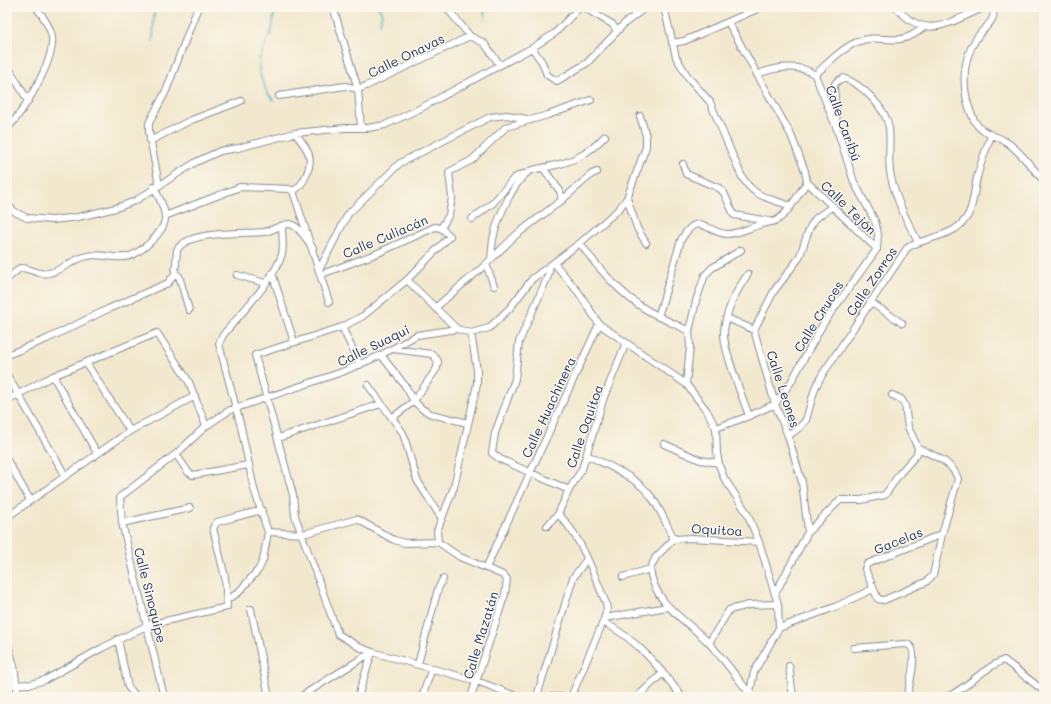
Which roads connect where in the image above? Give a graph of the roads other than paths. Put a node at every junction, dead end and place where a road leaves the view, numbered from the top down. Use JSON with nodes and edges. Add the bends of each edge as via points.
{"nodes":[{"id":1,"x":36,"y":7,"type":"edge"},
{"id":2,"x":198,"y":7,"type":"edge"},
{"id":3,"x":333,"y":7,"type":"edge"},
{"id":4,"x":446,"y":7,"type":"edge"},
{"id":5,"x":582,"y":7,"type":"edge"},
{"id":6,"x":664,"y":7,"type":"edge"},
{"id":7,"x":762,"y":7,"type":"edge"},
{"id":8,"x":896,"y":7,"type":"edge"},
{"id":9,"x":986,"y":7,"type":"edge"},
{"id":10,"x":991,"y":7,"type":"edge"},
{"id":11,"x":641,"y":8,"type":"edge"},
{"id":12,"x":728,"y":22,"type":"junction"},
{"id":13,"x":924,"y":27,"type":"junction"},
{"id":14,"x":617,"y":31,"type":"junction"},
{"id":15,"x":470,"y":36,"type":"junction"},
{"id":16,"x":672,"y":43,"type":"junction"},
{"id":17,"x":532,"y":48,"type":"junction"},
{"id":18,"x":7,"y":65,"type":"edge"},
{"id":19,"x":500,"y":65,"type":"junction"},
{"id":20,"x":757,"y":75,"type":"junction"},
{"id":21,"x":815,"y":75,"type":"junction"},
{"id":22,"x":358,"y":89,"type":"junction"},
{"id":23,"x":279,"y":96,"type":"dead end"},
{"id":24,"x":591,"y":100,"type":"dead end"},
{"id":25,"x":28,"y":101,"type":"junction"},
{"id":26,"x":241,"y":101,"type":"dead end"},
{"id":27,"x":640,"y":116,"type":"dead end"},
{"id":28,"x":530,"y":120,"type":"junction"},
{"id":29,"x":361,"y":128,"type":"junction"},
{"id":30,"x":7,"y":129,"type":"edge"},
{"id":31,"x":837,"y":129,"type":"junction"},
{"id":32,"x":295,"y":133,"type":"junction"},
{"id":33,"x":605,"y":136,"type":"dead end"},
{"id":34,"x":991,"y":136,"type":"junction"},
{"id":35,"x":150,"y":142,"type":"junction"},
{"id":36,"x":683,"y":164,"type":"dead end"},
{"id":37,"x":543,"y":168,"type":"junction"},
{"id":38,"x":597,"y":172,"type":"dead end"},
{"id":39,"x":525,"y":174,"type":"junction"},
{"id":40,"x":1044,"y":181,"type":"edge"},
{"id":41,"x":807,"y":182,"type":"junction"},
{"id":42,"x":157,"y":186,"type":"junction"},
{"id":43,"x":291,"y":190,"type":"junction"},
{"id":44,"x":627,"y":198,"type":"junction"},
{"id":45,"x":562,"y":200,"type":"junction"},
{"id":46,"x":7,"y":204,"type":"edge"},
{"id":47,"x":790,"y":206,"type":"junction"},
{"id":48,"x":833,"y":206,"type":"junction"},
{"id":49,"x":165,"y":216,"type":"junction"},
{"id":50,"x":472,"y":219,"type":"dead end"},
{"id":51,"x":770,"y":222,"type":"junction"},
{"id":52,"x":282,"y":226,"type":"junction"},
{"id":53,"x":441,"y":228,"type":"junction"},
{"id":54,"x":918,"y":242,"type":"junction"},
{"id":55,"x":580,"y":243,"type":"junction"},
{"id":56,"x":646,"y":243,"type":"dead end"},
{"id":57,"x":313,"y":248,"type":"junction"},
{"id":58,"x":877,"y":248,"type":"junction"},
{"id":59,"x":741,"y":250,"type":"dead end"},
{"id":60,"x":489,"y":261,"type":"junction"},
{"id":61,"x":552,"y":265,"type":"junction"},
{"id":62,"x":321,"y":271,"type":"junction"},
{"id":63,"x":272,"y":273,"type":"junction"},
{"id":64,"x":175,"y":274,"type":"junction"},
{"id":65,"x":748,"y":274,"type":"dead end"},
{"id":66,"x":237,"y":275,"type":"dead end"},
{"id":67,"x":7,"y":279,"type":"edge"},
{"id":68,"x":407,"y":280,"type":"junction"},
{"id":69,"x":265,"y":283,"type":"junction"},
{"id":70,"x":494,"y":286,"type":"dead end"},
{"id":71,"x":330,"y":302,"type":"dead end"},
{"id":72,"x":870,"y":302,"type":"junction"},
{"id":73,"x":435,"y":308,"type":"junction"},
{"id":74,"x":189,"y":310,"type":"dead end"},
{"id":75,"x":658,"y":317,"type":"junction"},
{"id":76,"x":727,"y":318,"type":"junction"},
{"id":77,"x":902,"y":323,"type":"dead end"},
{"id":78,"x":599,"y":324,"type":"junction"},
{"id":79,"x":342,"y":327,"type":"junction"},
{"id":80,"x":457,"y":329,"type":"junction"},
{"id":81,"x":754,"y":330,"type":"junction"},
{"id":82,"x":689,"y":331,"type":"junction"},
{"id":83,"x":471,"y":333,"type":"junction"},
{"id":84,"x":294,"y":342,"type":"junction"},
{"id":85,"x":626,"y":343,"type":"junction"},
{"id":86,"x":392,"y":349,"type":"junction"},
{"id":87,"x":7,"y":355,"type":"edge"},
{"id":88,"x":381,"y":355,"type":"junction"},
{"id":89,"x":86,"y":363,"type":"junction"},
{"id":90,"x":360,"y":365,"type":"junction"},
{"id":91,"x":7,"y":374,"type":"edge"},
{"id":92,"x":53,"y":376,"type":"junction"},
{"id":93,"x":368,"y":384,"type":"dead end"},
{"id":94,"x":686,"y":384,"type":"junction"},
{"id":95,"x":18,"y":394,"type":"junction"},
{"id":96,"x":892,"y":395,"type":"dead end"},
{"id":97,"x":195,"y":396,"type":"junction"},
{"id":98,"x":266,"y":398,"type":"junction"},
{"id":99,"x":7,"y":400,"type":"edge"},
{"id":100,"x":414,"y":402,"type":"junction"},
{"id":101,"x":381,"y":404,"type":"junction"},
{"id":102,"x":775,"y":404,"type":"junction"},
{"id":103,"x":236,"y":407,"type":"junction"},
{"id":104,"x":749,"y":416,"type":"junction"},
{"id":105,"x":392,"y":418,"type":"junction"},
{"id":106,"x":468,"y":423,"type":"junction"},
{"id":107,"x":206,"y":426,"type":"junction"},
{"id":108,"x":716,"y":428,"type":"junction"},
{"id":109,"x":130,"y":431,"type":"junction"},
{"id":110,"x":788,"y":436,"type":"junction"},
{"id":111,"x":278,"y":438,"type":"junction"},
{"id":112,"x":664,"y":444,"type":"dead end"},
{"id":113,"x":918,"y":448,"type":"junction"},
{"id":114,"x":97,"y":452,"type":"junction"},
{"id":115,"x":176,"y":454,"type":"junction"},
{"id":116,"x":587,"y":455,"type":"junction"},
{"id":117,"x":7,"y":460,"type":"edge"},
{"id":118,"x":719,"y":463,"type":"junction"},
{"id":119,"x":248,"y":465,"type":"junction"},
{"id":120,"x":529,"y":474,"type":"junction"},
{"id":121,"x":65,"y":475,"type":"junction"},
{"id":122,"x":569,"y":490,"type":"junction"},
{"id":123,"x":120,"y":497,"type":"joint"},
{"id":124,"x":30,"y":500,"type":"junction"},
{"id":125,"x":190,"y":508,"type":"dead end"},
{"id":126,"x":262,"y":510,"type":"junction"},
{"id":127,"x":558,"y":514,"type":"junction"},
{"id":128,"x":7,"y":517,"type":"edge"},
{"id":129,"x":442,"y":519,"type":"junction"},
{"id":130,"x":122,"y":523,"type":"junction"},
{"id":131,"x":547,"y":526,"type":"dead end"},
{"id":132,"x":268,"y":532,"type":"junction"},
{"id":133,"x":808,"y":532,"type":"junction"},
{"id":134,"x":303,"y":534,"type":"junction"},
{"id":135,"x":942,"y":534,"type":"junction"},
{"id":136,"x":674,"y":539,"type":"junction"},
{"id":137,"x":438,"y":542,"type":"junction"},
{"id":138,"x":759,"y":542,"type":"junction"},
{"id":139,"x":586,"y":560,"type":"junction"},
{"id":140,"x":486,"y":568,"type":"junction"},
{"id":141,"x":650,"y":569,"type":"junction"},
{"id":142,"x":623,"y":577,"type":"dead end"},
{"id":143,"x":443,"y":579,"type":"dead end"},
{"id":144,"x":873,"y":589,"type":"junction"},
{"id":145,"x":775,"y":594,"type":"junction"},
{"id":146,"x":228,"y":599,"type":"junction"},
{"id":147,"x":778,"y":604,"type":"junction"},
{"id":148,"x":667,"y":607,"type":"junction"},
{"id":149,"x":251,"y":609,"type":"dead end"},
{"id":150,"x":604,"y":620,"type":"junction"},
{"id":151,"x":148,"y":626,"type":"junction"},
{"id":152,"x":779,"y":628,"type":"junction"},
{"id":153,"x":118,"y":639,"type":"junction"},
{"id":154,"x":7,"y":641,"type":"edge"},
{"id":155,"x":708,"y":643,"type":"junction"},
{"id":156,"x":854,"y":648,"type":"dead end"},
{"id":157,"x":372,"y":652,"type":"junction"},
{"id":158,"x":418,"y":664,"type":"junction"},
{"id":159,"x":789,"y":666,"type":"dead end"},
{"id":160,"x":432,"y":668,"type":"junction"},
{"id":161,"x":663,"y":672,"type":"junction"},
{"id":162,"x":477,"y":681,"type":"junction"},
{"id":163,"x":7,"y":685,"type":"edge"},
{"id":164,"x":18,"y":685,"type":"junction"},
{"id":165,"x":1044,"y":691,"type":"edge"},
{"id":166,"x":749,"y":695,"type":"edge"},
{"id":167,"x":535,"y":696,"type":"edge"},
{"id":168,"x":18,"y":697,"type":"edge"},
{"id":169,"x":137,"y":697,"type":"edge"},
{"id":170,"x":164,"y":697,"type":"edge"},
{"id":171,"x":269,"y":697,"type":"edge"},
{"id":172,"x":300,"y":697,"type":"edge"},
{"id":173,"x":358,"y":697,"type":"edge"},
{"id":174,"x":422,"y":697,"type":"edge"},
{"id":175,"x":471,"y":697,"type":"edge"},
{"id":176,"x":518,"y":697,"type":"edge"},
{"id":177,"x":562,"y":697,"type":"edge"},
{"id":178,"x":571,"y":697,"type":"edge"},
{"id":179,"x":637,"y":697,"type":"edge"},
{"id":180,"x":682,"y":697,"type":"edge"},
{"id":181,"x":793,"y":697,"type":"edge"},
{"id":182,"x":907,"y":697,"type":"edge"},
{"id":183,"x":947,"y":697,"type":"edge"}],
"edges":[{"from":1,"to":25,"type":"street","via":[[50,31],[51,46]]},
{"from":2,"to":35,"type":"street","via":[[166,91],[150,123]]},
{"from":3,"to":22,"type":"street"},
{"from":4,"to":15,"type":"street"},
{"from":5,"to":14,"type":"street","via":[[612,24]]},
{"from":5,"to":17,"type":"street","via":[[555,33]]},
{"from":6,"to":16,"type":"street"},
{"from":7,"to":12,"type":"street"},
{"from":8,"to":13,"type":"street","via":[[907,18]]},
{"from":9,"to":13,"type":"street","via":[[936,28]]},
{"from":10,"to":34,"type":"street","via":[[994,18],[975,39],[965,64],[965,93],[974,121]]},
{"from":11,"to":14,"type":"street"},
{"from":12,"to":16,"type":"street"},
{"from":12,"to":20,"type":"street"},
{"from":13,"to":21,"type":"street","name":"Calle Caribú","via":[[904,40],[875,39],[856,43],[836,56]]},
{"from":14,"to":17,"type":"street","via":[[587,63],[567,74],[562,80],[553,80],[547,75]]},
{"from":15,"to":19,"type":"street","via":[[484,43]]},
{"from":15,"to":22,"type":"street","name":"Calle Onavas"},
{"from":16,"to":47,"type":"street","via":[[676,57],[688,77],[710,102],[747,186],[755,193]]},
{"from":17,"to":19,"type":"street"},
{"from":18,"to":25,"type":"street"},
{"from":19,"to":29,"type":"street","via":[[390,123],[380,127]]},
{"from":20,"to":21,"type":"street","via":[[776,68],[803,68]]},
{"from":20,"to":41,"type":"street","via":[[791,135]]},
{"from":21,"to":31,"type":"street","name":"Calle Caribú"},
{"from":22,"to":23,"type":"street","name":"Calle Onavas","via":[[345,86]]},
{"from":22,"to":29,"type":"street"},
{"from":24,"to":28,"type":"street"},
{"from":25,"to":30,"type":"street"},
{"from":26,"to":35,"type":"street","via":[[189,121]]},
{"from":27,"to":44,"type":"street","via":[[646,136],[646,147]]},
{"from":28,"to":53,"type":"street","via":[[504,128],[472,160],[449,172],[452,198],[449,215]]},
{"from":28,"to":62,"type":"street","via":[[506,115],[490,117],[400,163],[348,214]]},
{"from":29,"to":32,"type":"street"},
{"from":31,"to":54,"type":"street","via":[[834,86],[843,78],[870,94],[883,113],[889,127],[890,176],[906,220]]},
{"from":31,"to":58,"type":"street","name":"Calle Caribú","via":[[854,182],[875,221],[878,234]]},
{"from":32,"to":42,"type":"street","via":[[214,153]]},
{"from":32,"to":43,"type":"street","via":[[309,155],[309,164],[301,184]]},
{"from":33,"to":37,"type":"street","via":[[587,154]]},
{"from":34,"to":40,"type":"street","via":[[1004,140]]},
{"from":34,"to":54,"type":"street","name":"Calle Zorros","via":[[977,174],[972,210],[967,218],[955,229]]},
{"from":35,"to":42,"type":"street"},
{"from":36,"to":51,"type":"street","via":[[686,174],[713,185],[724,193],[734,215]]},
{"from":37,"to":39,"type":"street"},
{"from":37,"to":45,"type":"street","via":[[560,191]]},
{"from":38,"to":45,"type":"street"},
{"from":39,"to":50,"type":"street","via":[[514,178],[493,203]]},
{"from":39,"to":60,"type":"street","via":[[514,188],[497,224]]},
{"from":41,"to":47,"type":"street"},
{"from":41,"to":48,"type":"street","name":"Calle Tejón"},
{"from":42,"to":46,"type":"street","via":[[135,201],[65,220],[27,218]]},
{"from":42,"to":49,"type":"street"},
{"from":43,"to":49,"type":"street","via":[[240,187]]},
{"from":43,"to":57,"type":"street"},
{"from":44,"to":55,"type":"street","via":[[613,215]]},
{"from":44,"to":56,"type":"street","via":[[637,228]]},
{"from":45,"to":60,"type":"street","via":[[516,235]]},
{"from":47,"to":51,"type":"street","via":[[780,218]]},
{"from":48,"to":58,"type":"street","name":"Calle Tejón"},
{"from":48,"to":81,"type":"street","via":[[816,218],[799,258],[774,291]]},
{"from":49,"to":67,"type":"street","via":[[161,229],[135,254],[123,258],[89,255],[45,274],[20,268]]},
{"from":51,"to":75,"type":"street","via":[[735,234],[720,233],[703,224],[686,232],[681,240]]},
{"from":52,"to":57,"type":"street","via":[[296,226]]},
{"from":52,"to":63,"type":"street","via":[[283,249]]},
{"from":52,"to":64,"type":"street","via":[[264,232],[201,236],[184,242],[176,253]]},
{"from":53,"to":62,"type":"street","name":"Calle Culiacán","via":[[435,227],[378,253]]},
{"from":53,"to":68,"type":"street","name":"Calle Culiacán","via":[[449,235],[448,240]]},
{"from":54,"to":72,"type":"street","name":"Calle Zorros","via":[[904,252]]},
{"from":55,"to":61,"type":"street"},
{"from":55,"to":75,"type":"street","via":[[606,276]]},
{"from":57,"to":62,"type":"street"},
{"from":58,"to":102,"type":"street","name":"Calle Cruces","via":[[823,324],[791,382]]},
{"from":59,"to":82,"type":"street","via":[[705,275]]},
{"from":60,"to":70,"type":"street"},
{"from":60,"to":73,"type":"street"},
{"from":61,"to":78,"type":"street","via":[[579,293]]},
{"from":61,"to":83,"type":"street","via":[[532,279],[510,308],[489,328]]},
{"from":61,"to":120,"type":"street","via":[[519,342],[515,379],[491,445],[492,452],[500,459]]},
{"from":62,"to":71,"type":"street"},
{"from":63,"to":69,"type":"street"},
{"from":63,"to":84,"type":"street"},
{"from":64,"to":74,"type":"street","via":[[179,276]]},
{"from":64,"to":87,"type":"street","via":[[168,282]]},
{"from":65,"to":76,"type":"street","via":[[738,288]]},
{"from":66,"to":69,"type":"street"},
{"from":68,"to":73,"type":"street"},
{"from":68,"to":79,"type":"street","via":[[370,311]]},
{"from":69,"to":103,"type":"street","via":[[223,335],[219,344]]},
{"from":72,"to":77,"type":"street"},
{"from":72,"to":110,"type":"street","name":"Calle Zorros","via":[[822,375],[803,424]]},
{"from":73,"to":80,"type":"street"},
{"from":75,"to":82,"type":"street"},
{"from":76,"to":81,"type":"street"},
{"from":76,"to":104,"type":"street","via":[[724,332],[726,345]]},
{"from":78,"to":85,"type":"street"},
{"from":78,"to":120,"type":"street","name":"Calle Huachinera"},
{"from":79,"to":84,"type":"street"},
{"from":79,"to":90,"type":"street"},
{"from":80,"to":83,"type":"street","name":"Calle Suaqui"},
{"from":80,"to":86,"type":"street","name":"Calle Suaqui","via":[[417,335]]},
{"from":81,"to":102,"type":"street","name":"Calle Leones"},
{"from":82,"to":94,"type":"street"},
{"from":83,"to":106,"type":"street","via":[[477,377]]},
{"from":84,"to":98,"type":"street","via":[[255,355]]},
{"from":85,"to":94,"type":"street"},
{"from":85,"to":116,"type":"street","name":"Calle Oquitoa","via":[[604,397]]},
{"from":86,"to":88,"type":"street","name":"Calle Suaqui"},
{"from":86,"to":100,"type":"street","via":[[432,354],[438,361],[437,368]]},
{"from":88,"to":90,"type":"street","name":"Calle Suaqui"},
{"from":88,"to":100,"type":"street","via":[[406,387]]},
{"from":89,"to":92,"type":"street"},
{"from":89,"to":97,"type":"street","via":[[157,333]]},
{"from":89,"to":109,"type":"street"},
{"from":90,"to":98,"type":"street","name":"Calle Suaqui"},
{"from":91,"to":95,"type":"street"},
{"from":92,"to":95,"type":"street"},
{"from":92,"to":114,"type":"street"},
{"from":93,"to":101,"type":"street"},
{"from":94,"to":108,"type":"street","via":[[707,411]]},
{"from":95,"to":99,"type":"street"},
{"from":95,"to":121,"type":"street"},
{"from":96,"to":113,"type":"street","via":[[901,399],[905,405],[908,427]]},
{"from":97,"to":107,"type":"street"},
{"from":97,"to":109,"type":"street"},
{"from":98,"to":103,"type":"street","name":"Calle Suaqui"},
{"from":98,"to":111,"type":"street"},
{"from":100,"to":105,"type":"street"},
{"from":100,"to":106,"type":"street","via":[[431,414]]},
{"from":101,"to":105,"type":"street"},
{"from":101,"to":111,"type":"street"},
{"from":102,"to":104,"type":"street","name":"Calle Cruces"},
{"from":102,"to":110,"type":"street","name":"Calle Leones"},
{"from":103,"to":107,"type":"street","name":"Calle Suaqui"},
{"from":103,"to":119,"type":"street"},
{"from":104,"to":108,"type":"street","name":"Calle Cruces"},
{"from":105,"to":129,"type":"street","via":[[408,444],[417,480]]},
{"from":106,"to":129,"type":"street","via":[[454,487]]},
{"from":107,"to":115,"type":"street","name":"Calle Suaqui"},
{"from":108,"to":118,"type":"street"},
{"from":109,"to":114,"type":"street"},
{"from":110,"to":133,"type":"street","name":"Calle Leones","via":[[802,482]]},
{"from":111,"to":134,"type":"street","via":[[293,495],[295,516]]},
{"from":112,"to":118,"type":"street","via":[[700,460]]},
{"from":113,"to":133,"type":"street","via":[[917,454],[885,495],[861,500],[840,500]]},
{"from":113,"to":135,"type":"street","via":[[949,464],[958,479]]},
{"from":114,"to":121,"type":"street"},
{"from":115,"to":119,"type":"street","via":[[193,475]]},
{"from":115,"to":123,"type":"street","name":"Calle Suaqui"},
{"from":116,"to":122,"type":"street","name":"Calle Oquitoa"},
{"from":116,"to":136,"type":"street","via":[[644,488]]},
{"from":117,"to":124,"type":"street"},
{"from":118,"to":138,"type":"street","via":[[724,478],[747,513]]},
{"from":119,"to":126,"type":"street"},
{"from":120,"to":122,"type":"street"},
{"from":120,"to":140,"type":"street","name":"Calle Huachinera"},
{"from":121,"to":124,"type":"street"},
{"from":122,"to":127,"type":"street","name":"Calle Oquitoa"},
{"from":123,"to":130,"type":"street","name":"Calle Sinoquipe"},
{"from":124,"to":128,"type":"street"},
{"from":125,"to":130,"type":"street"},
{"from":126,"to":132,"type":"street"},
{"from":126,"to":146,"type":"street","via":[[217,522],[213,528]]},
{"from":127,"to":131,"type":"street","name":"Calle Oquitoa"},
{"from":127,"to":139,"type":"street","via":[[577,537]]},
{"from":129,"to":137,"type":"street","via":[[437,531]]},
{"from":130,"to":151,"type":"street","name":"Calle Sinoquipe"},
{"from":132,"to":134,"type":"street"},
{"from":132,"to":146,"type":"street","via":[[264,560],[259,569],[238,593]]},
{"from":133,"to":145,"type":"street"},
{"from":134,"to":137,"type":"street","via":[[356,519],[394,540],[405,543]]},
{"from":134,"to":157,"type":"street","via":[[338,634]]},
{"from":135,"to":144,"type":"street","name":"Gacelas","via":[[867,564],[865,569]]},
{"from":135,"to":144,"type":"street","via":[[933,575],[929,579],[884,600],[878,599]]},
{"from":136,"to":138,"type":"street","name":"Oquitoa"},
{"from":136,"to":141,"type":"street","via":[[656,557]]},
{"from":137,"to":140,"type":"street","via":[[460,557]]},
{"from":138,"to":145,"type":"street"},
{"from":139,"to":150,"type":"street","via":[[606,603]]},
{"from":139,"to":167,"type":"street","via":[[572,578]]},
{"from":140,"to":162,"type":"street","name":"Calle Mazatán","via":[[507,579],[505,594]]},
{"from":141,"to":142,"type":"street"},
{"from":141,"to":148,"type":"street","via":[[650,575]]},
{"from":143,"to":158,"type":"street","via":[[438,588]]},
{"from":144,"to":152,"type":"street","via":[[835,607]]},
{"from":145,"to":147,"type":"street"},
{"from":146,"to":151,"type":"street","via":[[227,607]]},
{"from":147,"to":152,"type":"street"},
{"from":147,"to":155,"type":"street","via":[[749,605],[729,610]]},
{"from":148,"to":150,"type":"street"},
{"from":148,"to":155,"type":"street"},
{"from":149,"to":171,"type":"street"},
{"from":150,"to":161,"type":"street","via":[[625,634]]},
{"from":150,"to":178,"type":"street"},
{"from":151,"to":153,"type":"street"},
{"from":151,"to":170,"type":"street","name":"Calle Sinoquipe"},
{"from":152,"to":166,"type":"street","via":[[754,672]]},
{"from":153,"to":164,"type":"street","via":[[45,680]]},
{"from":153,"to":169,"type":"street","via":[[128,687]]},
{"from":154,"to":164,"type":"street"},
{"from":155,"to":166,"type":"street"},
{"from":156,"to":182,"type":"street","via":[[904,644],[910,646],[914,658]]},
{"from":157,"to":158,"type":"street"},
{"from":157,"to":172,"type":"street"},
{"from":157,"to":173,"type":"street"},
{"from":158,"to":160,"type":"street"},
{"from":159,"to":181,"type":"street"},
{"from":160,"to":162,"type":"street"},
{"from":160,"to":174,"type":"street"},
{"from":161,"to":179,"type":"street"},
{"from":161,"to":180,"type":"street"},
{"from":162,"to":175,"type":"street","name":"Calle Mazatán"},
{"from":162,"to":176,"type":"street"},
{"from":163,"to":164,"type":"street"},
{"from":164,"to":168,"type":"street"},
{"from":165,"to":183,"type":"street","via":[[1004,660],[993,664],[958,692]]},
{"from":167,"to":177,"type":"street"}]}
